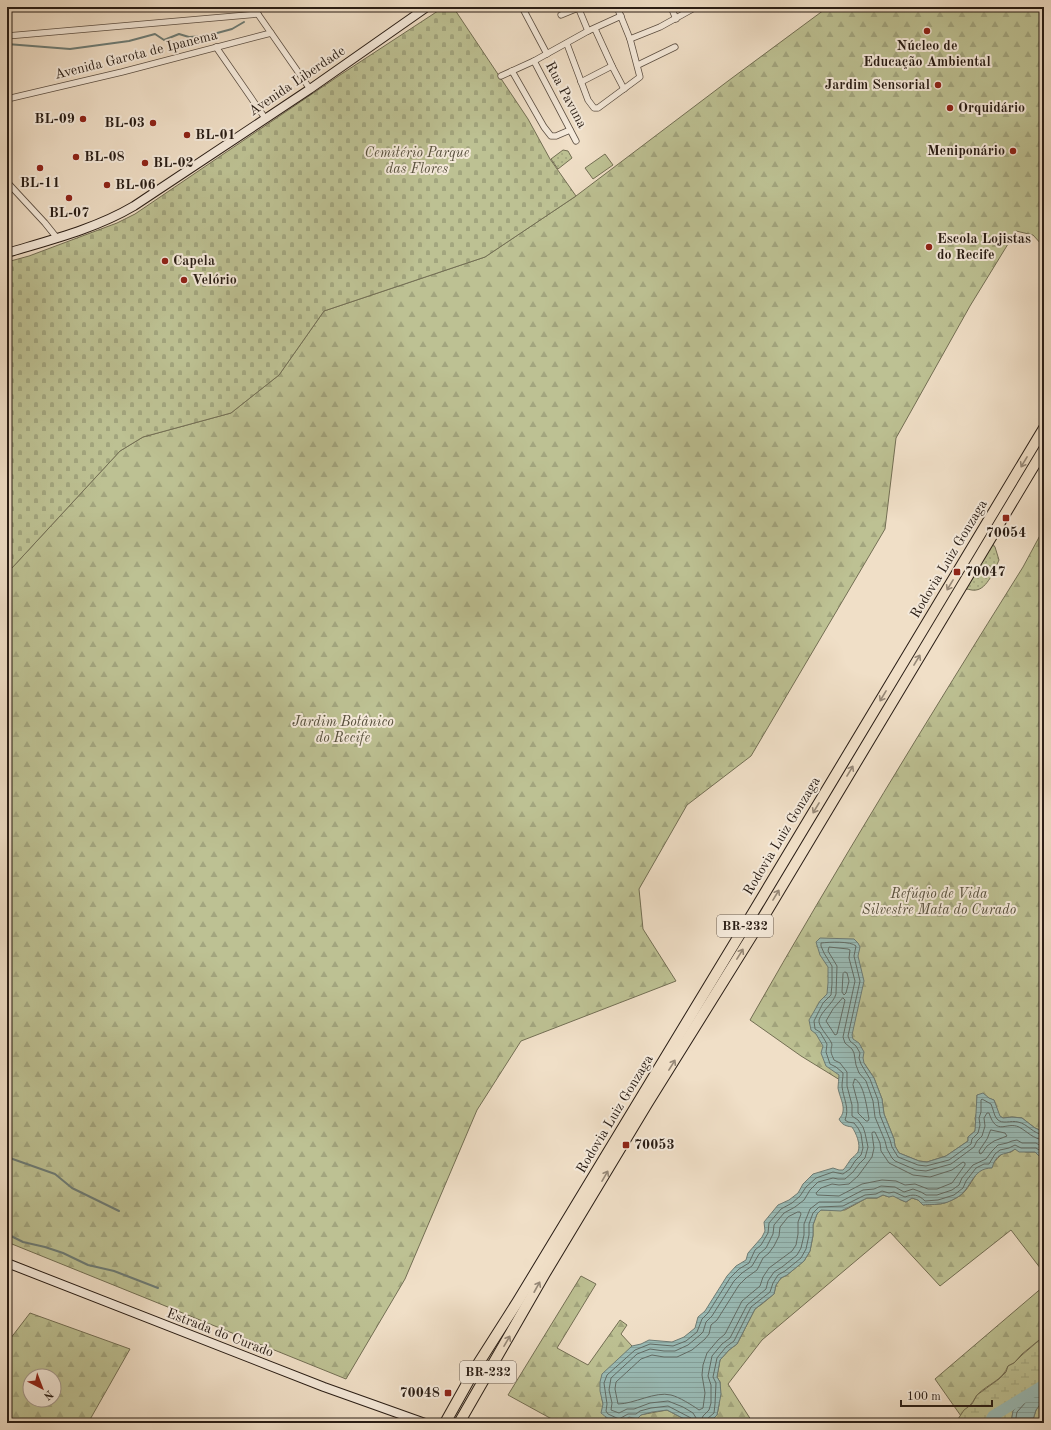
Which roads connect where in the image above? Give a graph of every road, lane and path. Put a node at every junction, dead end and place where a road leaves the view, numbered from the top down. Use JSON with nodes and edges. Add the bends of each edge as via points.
{"nodes":[{"id":1,"x":254,"y":7,"type":"edge"},
{"id":2,"x":427,"y":7,"type":"edge"},
{"id":3,"x":523,"y":7,"type":"edge"},
{"id":4,"x":578,"y":7,"type":"edge"},
{"id":5,"x":617,"y":7,"type":"edge"},
{"id":6,"x":671,"y":7,"type":"edge"},
{"id":7,"x":696,"y":7,"type":"edge"},
{"id":8,"x":258,"y":14,"type":"junction"},
{"id":9,"x":561,"y":15,"type":"dead end"},
{"id":10,"x":621,"y":16,"type":"junction"},
{"id":11,"x":676,"y":19,"type":"junction"},
{"id":12,"x":595,"y":29,"type":"junction"},
{"id":13,"x":588,"y":31,"type":"junction"},
{"id":14,"x":271,"y":33,"type":"junction"},
{"id":15,"x":7,"y":36,"type":"edge"},
{"id":16,"x":630,"y":39,"type":"junction"},
{"id":17,"x":567,"y":44,"type":"junction"},
{"id":18,"x":216,"y":47,"type":"junction"},
{"id":19,"x":675,"y":48,"type":"dead end"},
{"id":20,"x":547,"y":54,"type":"junction"},
{"id":21,"x":534,"y":61,"type":"junction"},
{"id":22,"x":638,"y":65,"type":"junction"},
{"id":23,"x":612,"y":66,"type":"junction"},
{"id":24,"x":512,"y":72,"type":"junction"},
{"id":25,"x":501,"y":76,"type":"dead end"},
{"id":26,"x":581,"y":82,"type":"junction"},
{"id":27,"x":310,"y":88,"type":"junction"},
{"id":28,"x":624,"y":89,"type":"junction"},
{"id":29,"x":7,"y":99,"type":"edge"},
{"id":30,"x":266,"y":118,"type":"junction"},
{"id":31,"x":570,"y":130,"type":"junction"},
{"id":32,"x":576,"y":141,"type":"dead end"},
{"id":33,"x":7,"y":182,"type":"edge"},
{"id":34,"x":57,"y":238,"type":"junction"},
{"id":35,"x":7,"y":253,"type":"edge"},
{"id":36,"x":1044,"y":428,"type":"edge"},
{"id":37,"x":1044,"y":449,"type":"edge"},
{"id":38,"x":7,"y":1263,"type":"edge"},
{"id":39,"x":425,"y":1423,"type":"edge"},
{"id":40,"x":445,"y":1423,"type":"edge"},
{"id":41,"x":459,"y":1423,"type":"edge"}],
"edges":[{"from":1,"to":8,"type":"street"},
{"from":2,"to":27,"type":"main road","name":"Avenida Liberdade"},
{"from":3,"to":20,"type":"street"},
{"from":4,"to":9,"type":"street"},
{"from":4,"to":13,"type":"street"},
{"from":5,"to":10,"type":"street"},
{"from":6,"to":11,"type":"street"},
{"from":7,"to":11,"type":"street"},
{"from":8,"to":14,"type":"street"},
{"from":8,"to":15,"type":"street"},
{"from":10,"to":12,"type":"street"},
{"from":10,"to":16,"type":"street"},
{"from":11,"to":16,"type":"street"},
{"from":12,"to":13,"type":"street"},
{"from":12,"to":23,"type":"street"},
{"from":13,"to":17,"type":"street"},
{"from":14,"to":18,"type":"street","name":"Avenida Garota de Ipanema"},
{"from":14,"to":27,"type":"street"},
{"from":16,"to":22,"type":"street"},
{"from":17,"to":20,"type":"street"},
{"from":17,"to":26,"type":"street"},
{"from":18,"to":29,"type":"street","name":"Avenida Garota de Ipanema"},
{"from":18,"to":30,"type":"street"},
{"from":19,"to":22,"type":"street"},
{"from":20,"to":21,"type":"street"},
{"from":21,"to":24,"type":"street"},
{"from":21,"to":31,"type":"street","name":"Rua Pavuna"},
{"from":22,"to":28,"type":"street","via":[[640,77]]},
{"from":23,"to":26,"type":"street"},
{"from":23,"to":28,"type":"street"},
{"from":24,"to":25,"type":"street"},
{"from":24,"to":31,"type":"street","via":[[548,133],[553,137]]},
{"from":26,"to":28,"type":"street","via":[[594,108],[598,108]]},
{"from":27,"to":30,"type":"main road","name":"Avenida Liberdade"},
{"from":30,"to":34,"type":"main road","name":"Avenida Liberdade","via":[[171,186],[116,217]]},
{"from":31,"to":32,"type":"street","name":"Rua Pavuna"},
{"from":33,"to":34,"type":"street"},
{"from":34,"to":35,"type":"main road","name":"Avenida Liberdade"},
{"from":36,"to":40,"type":"highway","name":"Rodovia Luiz Gonzaga","number":"BR-232","one_way":true,"via":[[743,930],[478,1364]]},
{"from":41,"to":37,"type":"highway","name":"Rodovia Luiz Gonzaga","number":"BR-232","one_way":true,"via":[[544,1275],[764,916]]},
{"from":38,"to":39,"type":"main road","name":"Estrada do Curado","via":[[324,1387]]}]}
